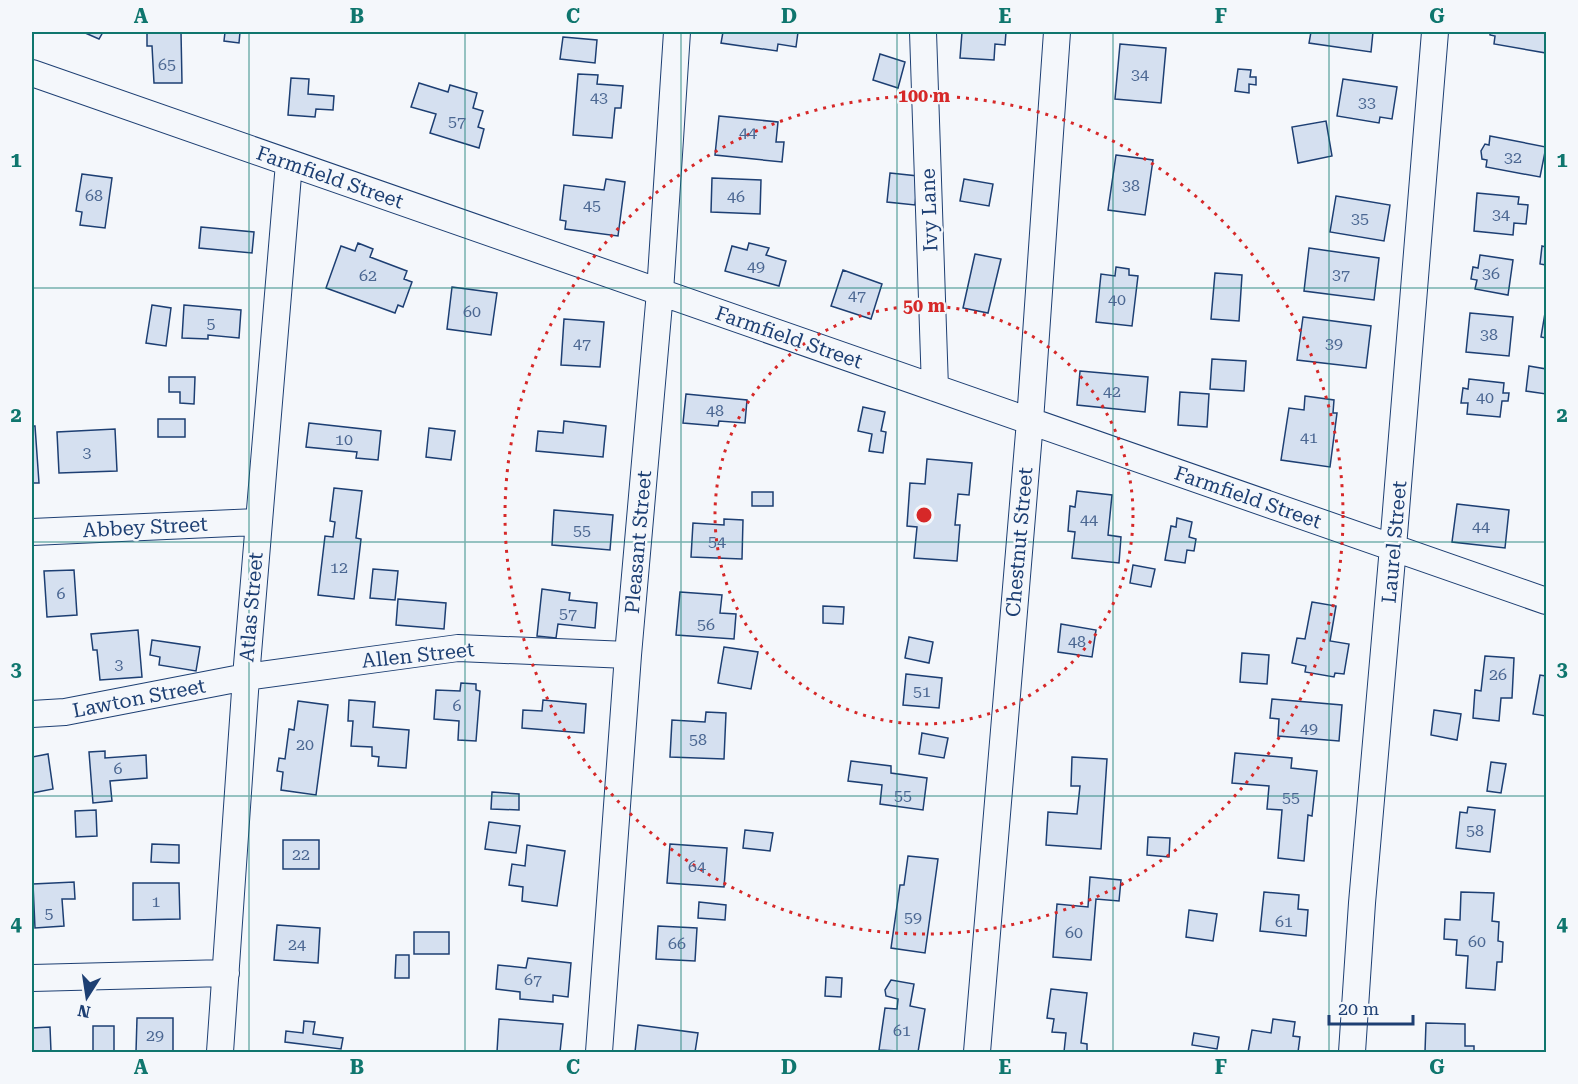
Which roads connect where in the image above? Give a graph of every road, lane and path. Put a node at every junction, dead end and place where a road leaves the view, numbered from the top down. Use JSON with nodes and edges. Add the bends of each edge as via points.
{"nodes":[{"id":1,"x":677,"y":32,"type":"edge"},
{"id":2,"x":923,"y":32,"type":"edge"},
{"id":3,"x":1058,"y":32,"type":"edge"},
{"id":4,"x":1435,"y":32,"type":"edge"},
{"id":5,"x":32,"y":73,"type":"edge"},
{"id":6,"x":289,"y":163,"type":"junction"},
{"id":7,"x":660,"y":292,"type":"junction"},
{"id":8,"x":935,"y":388,"type":"junction"},
{"id":9,"x":1030,"y":421,"type":"junction"},
{"id":10,"x":258,"y":522,"type":"junction"},
{"id":11,"x":32,"y":532,"type":"edge"},
{"id":12,"x":1394,"y":547,"type":"junction"},
{"id":13,"x":1546,"y":601,"type":"edge"},
{"id":14,"x":628,"y":655,"type":"junction"},
{"id":15,"x":246,"y":677,"type":"junction"},
{"id":16,"x":32,"y":714,"type":"edge"},
{"id":17,"x":226,"y":973,"type":"junction"},
{"id":18,"x":32,"y":978,"type":"edge"},
{"id":19,"x":220,"y":1053,"type":"edge"},
{"id":20,"x":598,"y":1053,"type":"edge"},
{"id":21,"x":977,"y":1053,"type":"edge"},
{"id":22,"x":1352,"y":1053,"type":"edge"}],
"edges":[{"from":1,"to":7,"type":"street","name":"Pleasant Street"},
{"from":2,"to":8,"type":"street","name":"Ivy Lane"},
{"from":3,"to":9,"type":"street","name":"Chestnut Street"},
{"from":4,"to":12,"type":"street","name":"Laurel Street"},
{"from":5,"to":6,"type":"street","name":"Farmfield Street"},
{"from":6,"to":7,"type":"street","name":"Farmfield Street"},
{"from":6,"to":10,"type":"street","name":"Atlas Street"},
{"from":7,"to":8,"type":"street","name":"Farmfield Street"},
{"from":7,"to":14,"type":"street","name":"Pleasant Street"},
{"from":8,"to":9,"type":"street","name":"Farmfield Street"},
{"from":9,"to":12,"type":"street","name":"Farmfield Street"},
{"from":9,"to":21,"type":"street","name":"Chestnut Street"},
{"from":10,"to":11,"type":"street","name":"Abbey Street"},
{"from":10,"to":15,"type":"street","name":"Atlas Street"},
{"from":12,"to":13,"type":"street","name":"Farmfield Street"},
{"from":12,"to":22,"type":"street","name":"Laurel Street"},
{"from":14,"to":15,"type":"street","name":"Allen Street","via":[[458,648]]},
{"from":14,"to":20,"type":"street","name":"Pleasant Street"},
{"from":15,"to":16,"type":"street","name":"Lawton Street","via":[[65,712]]},
{"from":15,"to":17,"type":"street","name":"Atlas Street"},
{"from":17,"to":18,"type":"street"},
{"from":17,"to":19,"type":"street","name":"Atlas Street"}]}
